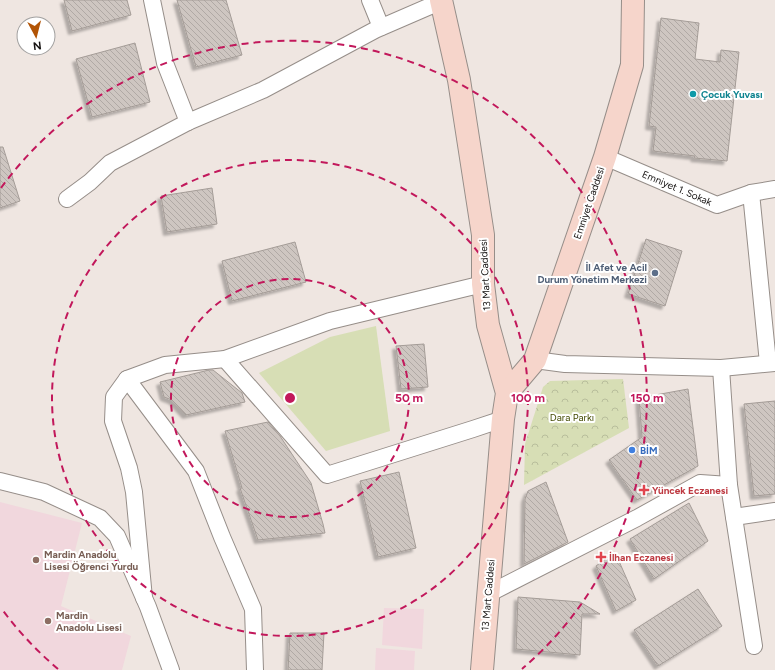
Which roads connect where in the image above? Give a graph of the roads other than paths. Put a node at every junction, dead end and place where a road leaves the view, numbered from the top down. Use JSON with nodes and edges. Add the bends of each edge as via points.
{"nodes":[{"id":1,"x":152,"y":0,"type":"edge"},
{"id":2,"x":370,"y":0,"type":"edge"},
{"id":3,"x":442,"y":0,"type":"edge"},
{"id":4,"x":633,"y":0,"type":"edge"},
{"id":5,"x":381,"y":27,"type":"junction"},
{"id":6,"x":188,"y":122,"type":"junction"},
{"id":7,"x":605,"y":157,"type":"junction"},
{"id":8,"x":775,"y":190,"type":"edge"},
{"id":9,"x":751,"y":193,"type":"junction"},
{"id":10,"x":67,"y":199,"type":"dead end"},
{"id":11,"x":483,"y":284,"type":"junction"},
{"id":12,"x":225,"y":359,"type":"junction"},
{"id":13,"x":535,"y":360,"type":"junction"},
{"id":14,"x":772,"y":363,"type":"edge"},
{"id":15,"x":721,"y":368,"type":"junction"},
{"id":16,"x":126,"y":379,"type":"junction"},
{"id":17,"x":507,"y":393,"type":"junction"},
{"id":18,"x":503,"y":419,"type":"junction"},
{"id":19,"x":0,"y":481,"type":"edge"},
{"id":20,"x":729,"y":485,"type":"junction"},
{"id":21,"x":775,"y":512,"type":"edge"},
{"id":22,"x":734,"y":517,"type":"junction"},
{"id":23,"x":488,"y":594,"type":"junction"},
{"id":24,"x":144,"y":598,"type":"junction"},
{"id":25,"x":754,"y":646,"type":"dead end"},
{"id":26,"x":171,"y":670,"type":"edge"},
{"id":27,"x":255,"y":670,"type":"edge"},
{"id":28,"x":482,"y":670,"type":"edge"}],
"edges":[{"from":1,"to":6,"type":"street","via":[[165,63]]},
{"from":2,"to":5,"type":"street"},
{"from":3,"to":5,"type":"street"},
{"from":3,"to":11,"type":"street","name":"13 Mart Caddesi","via":[[459,80],[483,235]]},
{"from":4,"to":7,"type":"street","name":"Emniyet Caddesi","via":[[632,65]]},
{"from":5,"to":6,"type":"street","via":[[263,90]]},
{"from":6,"to":10,"type":"street","via":[[110,163]]},
{"from":7,"to":9,"type":"street","name":"Emniyet 1. Sokak","via":[[717,205]]},
{"from":7,"to":13,"type":"street","name":"Emniyet Caddesi"},
{"from":8,"to":9,"type":"street","name":"Emniyet 1. Sokak"},
{"from":9,"to":14,"type":"street"},
{"from":11,"to":12,"type":"street","via":[[330,321]]},
{"from":11,"to":17,"type":"street","name":"13 Mart Caddesi","via":[[488,325]]},
{"from":12,"to":16,"type":"street","via":[[165,365]]},
{"from":12,"to":18,"type":"street","via":[[328,474]]},
{"from":13,"to":15,"type":"street","via":[[564,364]]},
{"from":13,"to":17,"type":"street","name":"Emniyet Caddesi"},
{"from":14,"to":15,"type":"street"},
{"from":15,"to":20,"type":"street"},
{"from":16,"to":24,"type":"street","via":[[114,397],[113,422],[129,468],[134,492]]},
{"from":16,"to":27,"type":"street","via":[[196,471],[253,609]]},
{"from":17,"to":18,"type":"street","name":"13 Mart Caddesi"},
{"from":18,"to":23,"type":"street","name":"13 Mart Caddesi"},
{"from":19,"to":24,"type":"street","via":[[44,492],[100,518],[117,536]]},
{"from":20,"to":22,"type":"street"},
{"from":20,"to":23,"type":"street","via":[[700,483]]},
{"from":21,"to":22,"type":"street"},
{"from":22,"to":25,"type":"street"},
{"from":23,"to":28,"type":"street","name":"13 Mart Caddesi"},
{"from":24,"to":26,"type":"street"}]}
